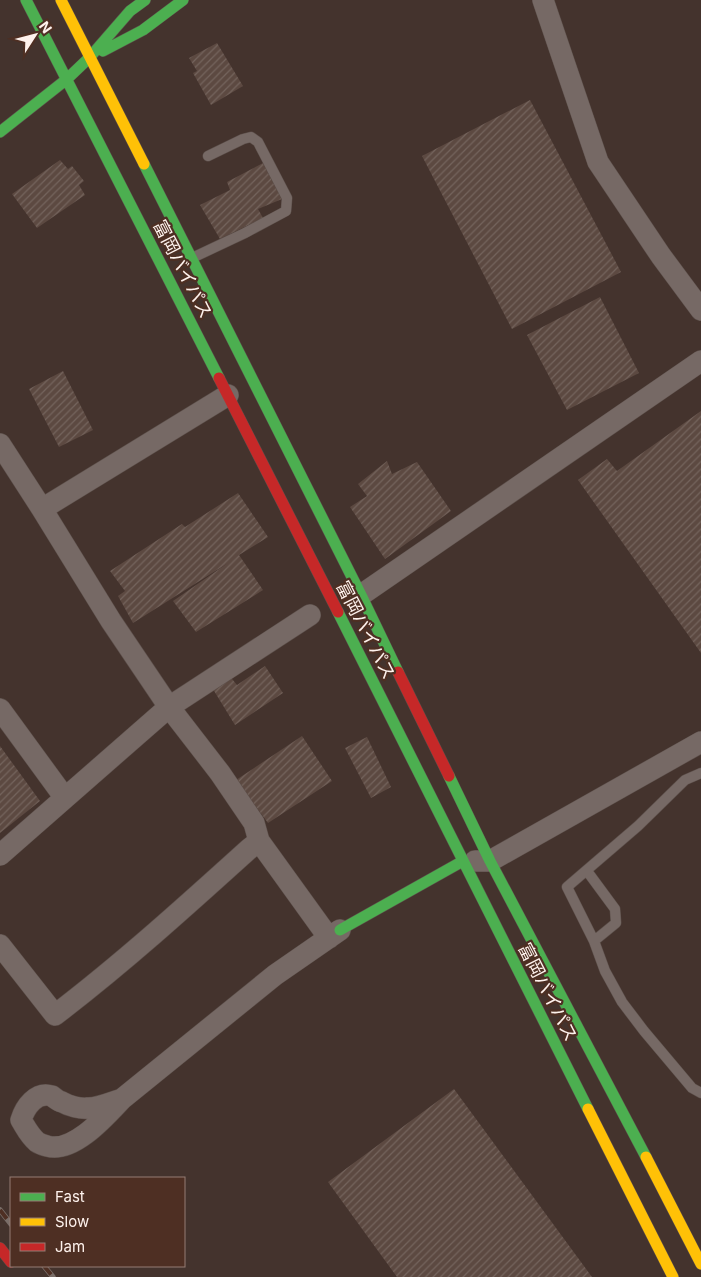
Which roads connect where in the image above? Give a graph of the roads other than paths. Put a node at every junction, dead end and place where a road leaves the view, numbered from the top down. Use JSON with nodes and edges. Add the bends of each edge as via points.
{"nodes":[{"id":1,"x":26,"y":0,"type":"edge"},
{"id":2,"x":61,"y":0,"type":"edge"},
{"id":3,"x":145,"y":0,"type":"edge"},
{"id":4,"x":183,"y":0,"type":"edge"},
{"id":5,"x":543,"y":0,"type":"edge"},
{"id":6,"x":90,"y":57,"type":"junction"},
{"id":7,"x":66,"y":79,"type":"junction"},
{"id":8,"x":0,"y":132,"type":"edge"},
{"id":9,"x":208,"y":156,"type":"dead end"},
{"id":10,"x":192,"y":259,"type":"junction"},
{"id":11,"x":701,"y":310,"type":"edge"},
{"id":12,"x":701,"y":361,"type":"edge"},
{"id":13,"x":228,"y":395,"type":"junction"},
{"id":14,"x":0,"y":444,"type":"edge"},
{"id":15,"x":42,"y":509,"type":"junction"},
{"id":16,"x":361,"y":595,"type":"junction"},
{"id":17,"x":310,"y":615,"type":"dead end"},
{"id":18,"x":169,"y":707,"type":"junction"},
{"id":19,"x":0,"y":709,"type":"edge"},
{"id":20,"x":701,"y":742,"type":"edge"},
{"id":21,"x":701,"y":773,"type":"edge"},
{"id":22,"x":65,"y":798,"type":"junction"},
{"id":23,"x":259,"y":842,"type":"junction"},
{"id":24,"x":0,"y":855,"type":"edge"},
{"id":25,"x":463,"y":861,"type":"junction"},
{"id":26,"x":490,"y":861,"type":"junction"},
{"id":27,"x":587,"y":871,"type":"junction"},
{"id":28,"x":334,"y":934,"type":"junction"},
{"id":29,"x":594,"y":941,"type":"junction"},
{"id":30,"x":0,"y":945,"type":"edge"},
{"id":31,"x":701,"y":1093,"type":"edge"},
{"id":32,"x":122,"y":1099,"type":"dead end"},
{"id":33,"x":0,"y":1248,"type":"edge"},
{"id":34,"x":10,"y":1261,"type":"edge"},
{"id":35,"x":701,"y":1264,"type":"edge"},
{"id":36,"x":673,"y":1277,"type":"edge"}],
"edges":[{"from":1,"to":7,"type":"main road","name":"富岡バイパス"},
{"from":2,"to":6,"type":"main road","name":"富岡バイパス"},
{"from":3,"to":6,"type":"main road","via":[[130,11]]},
{"from":4,"to":6,"type":"main road","via":[[143,30]]},
{"from":5,"to":11,"type":"street","via":[[598,162]]},
{"from":6,"to":7,"type":"main road"},
{"from":6,"to":10,"type":"main road","name":"富岡バイパス"},
{"from":7,"to":8,"type":"main road"},
{"from":7,"to":13,"type":"main road","name":"富岡バイパス"},
{"from":9,"to":10,"type":"lane","via":[[251,137],[258,142],[288,198],[286,211]]},
{"from":10,"to":16,"type":"main road","name":"富岡バイパス"},
{"from":12,"to":16,"type":"street"},
{"from":13,"to":15,"type":"street"},
{"from":13,"to":25,"type":"main road","name":"富岡バイパス"},
{"from":14,"to":15,"type":"street"},
{"from":15,"to":18,"type":"street"},
{"from":16,"to":26,"type":"main road","name":"富岡バイパス"},
{"from":17,"to":18,"type":"street"},
{"from":18,"to":22,"type":"street"},
{"from":18,"to":23,"type":"street","via":[[254,823]]},
{"from":19,"to":22,"type":"street"},
{"from":20,"to":26,"type":"street"},
{"from":21,"to":27,"type":"lane","via":[[685,780]]},
{"from":22,"to":24,"type":"street"},
{"from":23,"to":28,"type":"street"},
{"from":23,"to":30,"type":"street","via":[[55,1015]]},
{"from":25,"to":26,"type":"street"},
{"from":25,"to":28,"type":"main road"},
{"from":25,"to":36,"type":"main road","name":"富岡バイパス"},
{"from":26,"to":35,"type":"main road","name":"富岡バイパス"},
{"from":27,"to":29,"type":"lane","via":[[567,888]]},
{"from":27,"to":29,"type":"lane","via":[[616,909],[616,923]]},
{"from":28,"to":32,"type":"street","via":[[275,975]]},
{"from":29,"to":31,"type":"lane","via":[[605,971],[622,1002],[692,1088]]},
{"from":33,"to":34,"type":"main road"}]}
